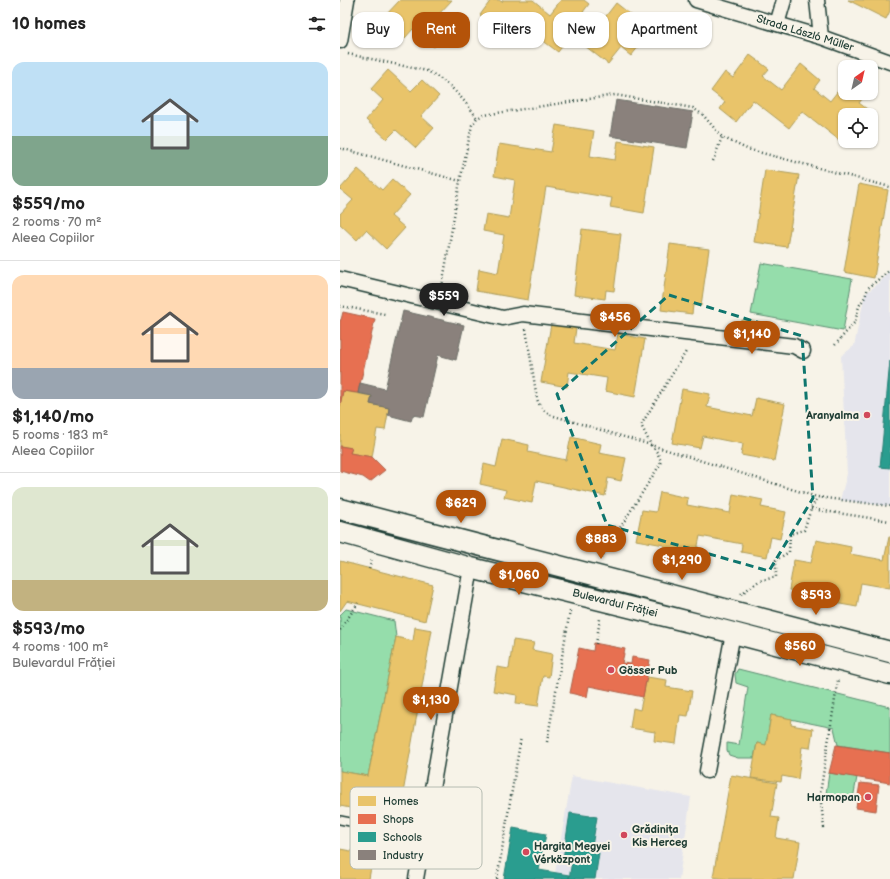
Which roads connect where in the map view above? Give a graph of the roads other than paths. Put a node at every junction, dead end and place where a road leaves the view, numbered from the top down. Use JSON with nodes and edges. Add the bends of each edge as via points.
{"nodes":[{"id":1,"x":347,"y":0,"type":"edge"},
{"id":2,"x":696,"y":0,"type":"edge"},
{"id":3,"x":784,"y":0,"type":"edge"},
{"id":4,"x":817,"y":0,"type":"edge"},
{"id":5,"x":777,"y":24,"type":"junction"},
{"id":6,"x":821,"y":37,"type":"junction"},
{"id":7,"x":340,"y":41,"type":"edge"},
{"id":8,"x":890,"y":62,"type":"edge"},
{"id":9,"x":340,"y":279,"type":"edge"},
{"id":10,"x":803,"y":351,"type":"dead end"},
{"id":11,"x":340,"y":509,"type":"edge"},
{"id":12,"x":340,"y":532,"type":"edge"},
{"id":13,"x":471,"y":568,"type":"junction"},
{"id":14,"x":733,"y":633,"type":"junction"},
{"id":15,"x":890,"y":652,"type":"edge"},
{"id":16,"x":890,"y":674,"type":"edge"},
{"id":17,"x":707,"y":771,"type":"dead end"},
{"id":18,"x":433,"y":787,"type":"edge"},
{"id":19,"x":340,"y":820,"type":"edge"},
{"id":20,"x":350,"y":822,"type":"edge"},
{"id":21,"x":418,"y":869,"type":"edge"},
{"id":22,"x":416,"y":879,"type":"edge"}],
"edges":[{"from":1,"to":7,"type":"street"},
{"from":2,"to":5,"type":"street","name":"Strada László Müller"},
{"from":3,"to":5,"type":"street"},
{"from":4,"to":6,"type":"street"},
{"from":5,"to":6,"type":"street","name":"Strada László Müller"},
{"from":6,"to":8,"type":"street","name":"Strada László Müller"},
{"from":9,"to":10,"type":"street","via":[[503,318],[523,314],[794,346]]},
{"from":11,"to":15,"type":"main road","name":"Bulevardul Frăției"},
{"from":12,"to":13,"type":"main road","name":"Bulevardul Frăției"},
{"from":13,"to":14,"type":"main road","name":"Bulevardul Frăției"},
{"from":13,"to":18,"type":"street"},
{"from":14,"to":16,"type":"main road","name":"Bulevardul Frăției"},
{"from":14,"to":17,"type":"street"},
{"from":19,"to":20,"type":"lane"},
{"from":21,"to":22,"type":"street"}]}
